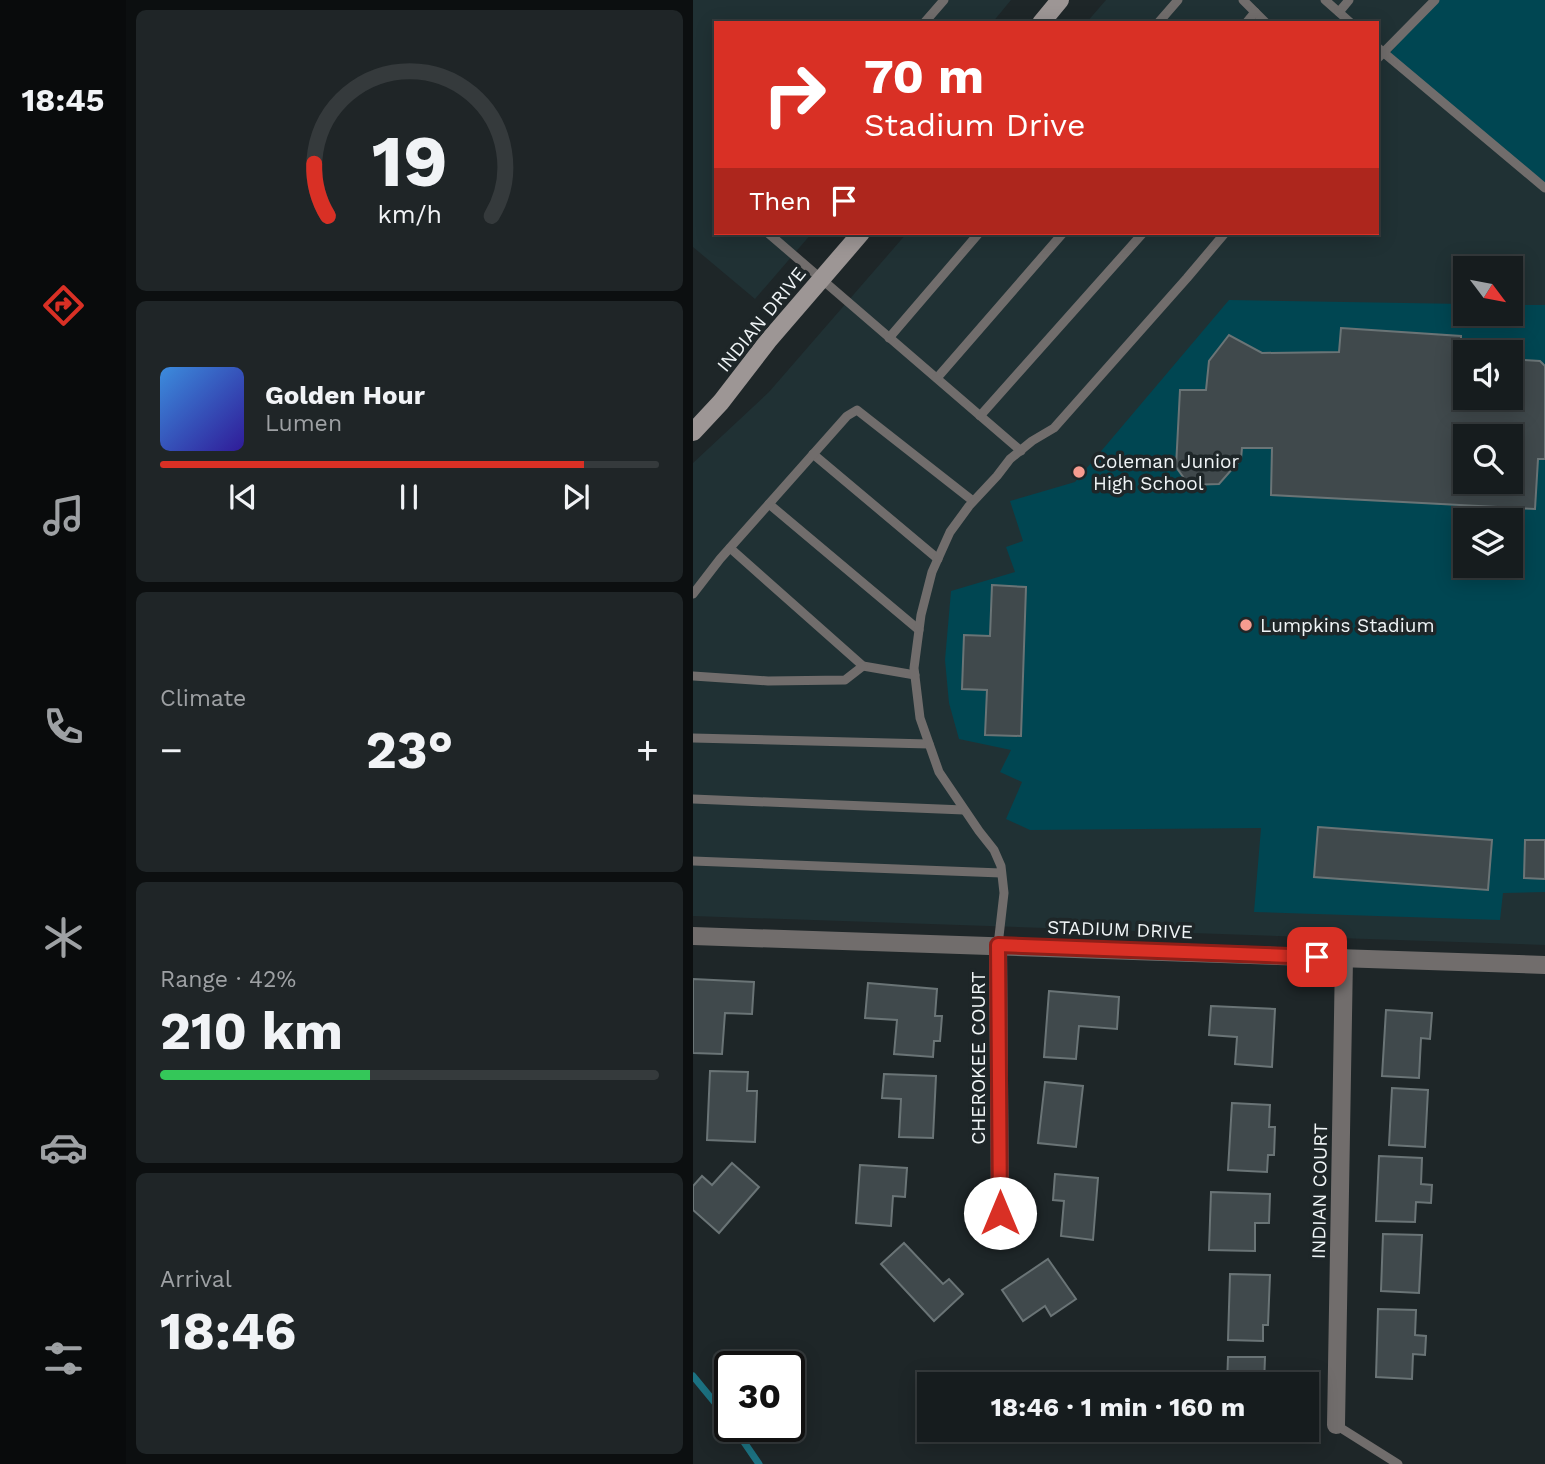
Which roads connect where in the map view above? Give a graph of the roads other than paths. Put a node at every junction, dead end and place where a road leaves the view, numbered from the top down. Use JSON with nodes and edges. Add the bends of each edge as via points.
{"nodes":[{"id":1,"x":944,"y":0,"type":"edge"},
{"id":2,"x":1060,"y":0,"type":"edge"},
{"id":3,"x":1178,"y":0,"type":"edge"},
{"id":4,"x":1243,"y":0,"type":"edge"},
{"id":5,"x":1325,"y":0,"type":"edge"},
{"id":6,"x":1349,"y":0,"type":"edge"},
{"id":7,"x":1435,"y":0,"type":"edge"},
{"id":8,"x":1255,"y":12,"type":"junction"},
{"id":9,"x":1339,"y":12,"type":"junction"},
{"id":10,"x":926,"y":21,"type":"edge"},
{"id":11,"x":1043,"y":21,"type":"edge"},
{"id":12,"x":1160,"y":21,"type":"edge"},
{"id":13,"x":1248,"y":21,"type":"edge"},
{"id":14,"x":1264,"y":21,"type":"edge"},
{"id":15,"x":1349,"y":21,"type":"edge"},
{"id":16,"x":1379,"y":53,"type":"edge"},
{"id":17,"x":1545,"y":188,"type":"edge"},
{"id":18,"x":770,"y":235,"type":"edge"},
{"id":19,"x":859,"y":235,"type":"edge"},
{"id":20,"x":977,"y":235,"type":"edge"},
{"id":21,"x":1061,"y":235,"type":"edge"},
{"id":22,"x":1141,"y":235,"type":"edge"},
{"id":23,"x":1223,"y":235,"type":"edge"},
{"id":24,"x":821,"y":279,"type":"junction"},
{"id":25,"x":889,"y":338,"type":"junction"},
{"id":26,"x":937,"y":379,"type":"junction"},
{"id":27,"x":980,"y":416,"type":"junction"},
{"id":28,"x":694,"y":429,"type":"edge"},
{"id":29,"x":1021,"y":451,"type":"junction"},
{"id":30,"x":813,"y":454,"type":"junction"},
{"id":31,"x":973,"y":501,"type":"junction"},
{"id":32,"x":769,"y":504,"type":"junction"},
{"id":33,"x":730,"y":548,"type":"junction"},
{"id":34,"x":938,"y":559,"type":"junction"},
{"id":35,"x":693,"y":594,"type":"edge"},
{"id":36,"x":919,"y":630,"type":"junction"},
{"id":37,"x":863,"y":666,"type":"junction"},
{"id":38,"x":915,"y":675,"type":"junction"},
{"id":39,"x":693,"y":676,"type":"edge"},
{"id":40,"x":693,"y":738,"type":"edge"},
{"id":41,"x":929,"y":744,"type":"junction"},
{"id":42,"x":693,"y":799,"type":"edge"},
{"id":43,"x":964,"y":810,"type":"junction"},
{"id":44,"x":693,"y":861,"type":"edge"},
{"id":45,"x":1001,"y":873,"type":"junction"},
{"id":46,"x":693,"y":936,"type":"edge"},
{"id":47,"x":998,"y":945,"type":"junction"},
{"id":48,"x":1344,"y":958,"type":"junction"},
{"id":49,"x":1545,"y":965,"type":"edge"},
{"id":50,"x":1000,"y":1213,"type":"dead end"},
{"id":51,"x":1336,"y":1425,"type":"joint"},
{"id":52,"x":1398,"y":1464,"type":"edge"}],
"edges":[{"from":1,"to":10,"type":"lane"},
{"from":2,"to":11,"type":"street"},
{"from":3,"to":12,"type":"lane"},
{"from":4,"to":8,"type":"lane"},
{"from":5,"to":9,"type":"lane"},
{"from":6,"to":9,"type":"lane"},
{"from":7,"to":16,"type":"lane"},
{"from":8,"to":13,"type":"lane"},
{"from":8,"to":14,"type":"lane"},
{"from":9,"to":15,"type":"lane"},
{"from":16,"to":17,"type":"lane"},
{"from":18,"to":24,"type":"lane"},
{"from":19,"to":24,"type":"street","name":"INDIAN DRIVE"},
{"from":20,"to":25,"type":"lane"},
{"from":21,"to":26,"type":"lane"},
{"from":22,"to":27,"type":"lane"},
{"from":23,"to":29,"type":"lane","via":[[1054,428]]},
{"from":24,"to":25,"type":"lane"},
{"from":24,"to":28,"type":"street","name":"INDIAN DRIVE"},
{"from":25,"to":26,"type":"lane"},
{"from":26,"to":27,"type":"lane"},
{"from":27,"to":29,"type":"lane"},
{"from":29,"to":31,"type":"lane"},
{"from":30,"to":31,"type":"lane","via":[[857,410]]},
{"from":30,"to":32,"type":"lane"},
{"from":30,"to":34,"type":"lane"},
{"from":31,"to":34,"type":"lane","via":[[950,532]]},
{"from":32,"to":33,"type":"lane"},
{"from":32,"to":36,"type":"lane"},
{"from":33,"to":35,"type":"lane"},
{"from":33,"to":37,"type":"lane"},
{"from":34,"to":36,"type":"lane"},
{"from":36,"to":38,"type":"lane"},
{"from":37,"to":38,"type":"lane"},
{"from":37,"to":39,"type":"lane","via":[[845,680]]},
{"from":38,"to":41,"type":"lane","via":[[920,718]]},
{"from":40,"to":41,"type":"lane"},
{"from":41,"to":43,"type":"lane","via":[[939,772]]},
{"from":42,"to":43,"type":"lane"},
{"from":43,"to":45,"type":"lane","via":[[994,850]]},
{"from":44,"to":45,"type":"lane"},
{"from":45,"to":47,"type":"lane","via":[[1004,893]]},
{"from":46,"to":47,"type":"street","name":"STADIUM DRIVE"},
{"from":47,"to":48,"type":"street","name":"STADIUM DRIVE"},
{"from":47,"to":50,"type":"street","name":"CHEROKEE COURT"},
{"from":48,"to":49,"type":"street","name":"STADIUM DRIVE"},
{"from":48,"to":51,"type":"street","name":"INDIAN COURT"},
{"from":51,"to":52,"type":"lane"}]}
